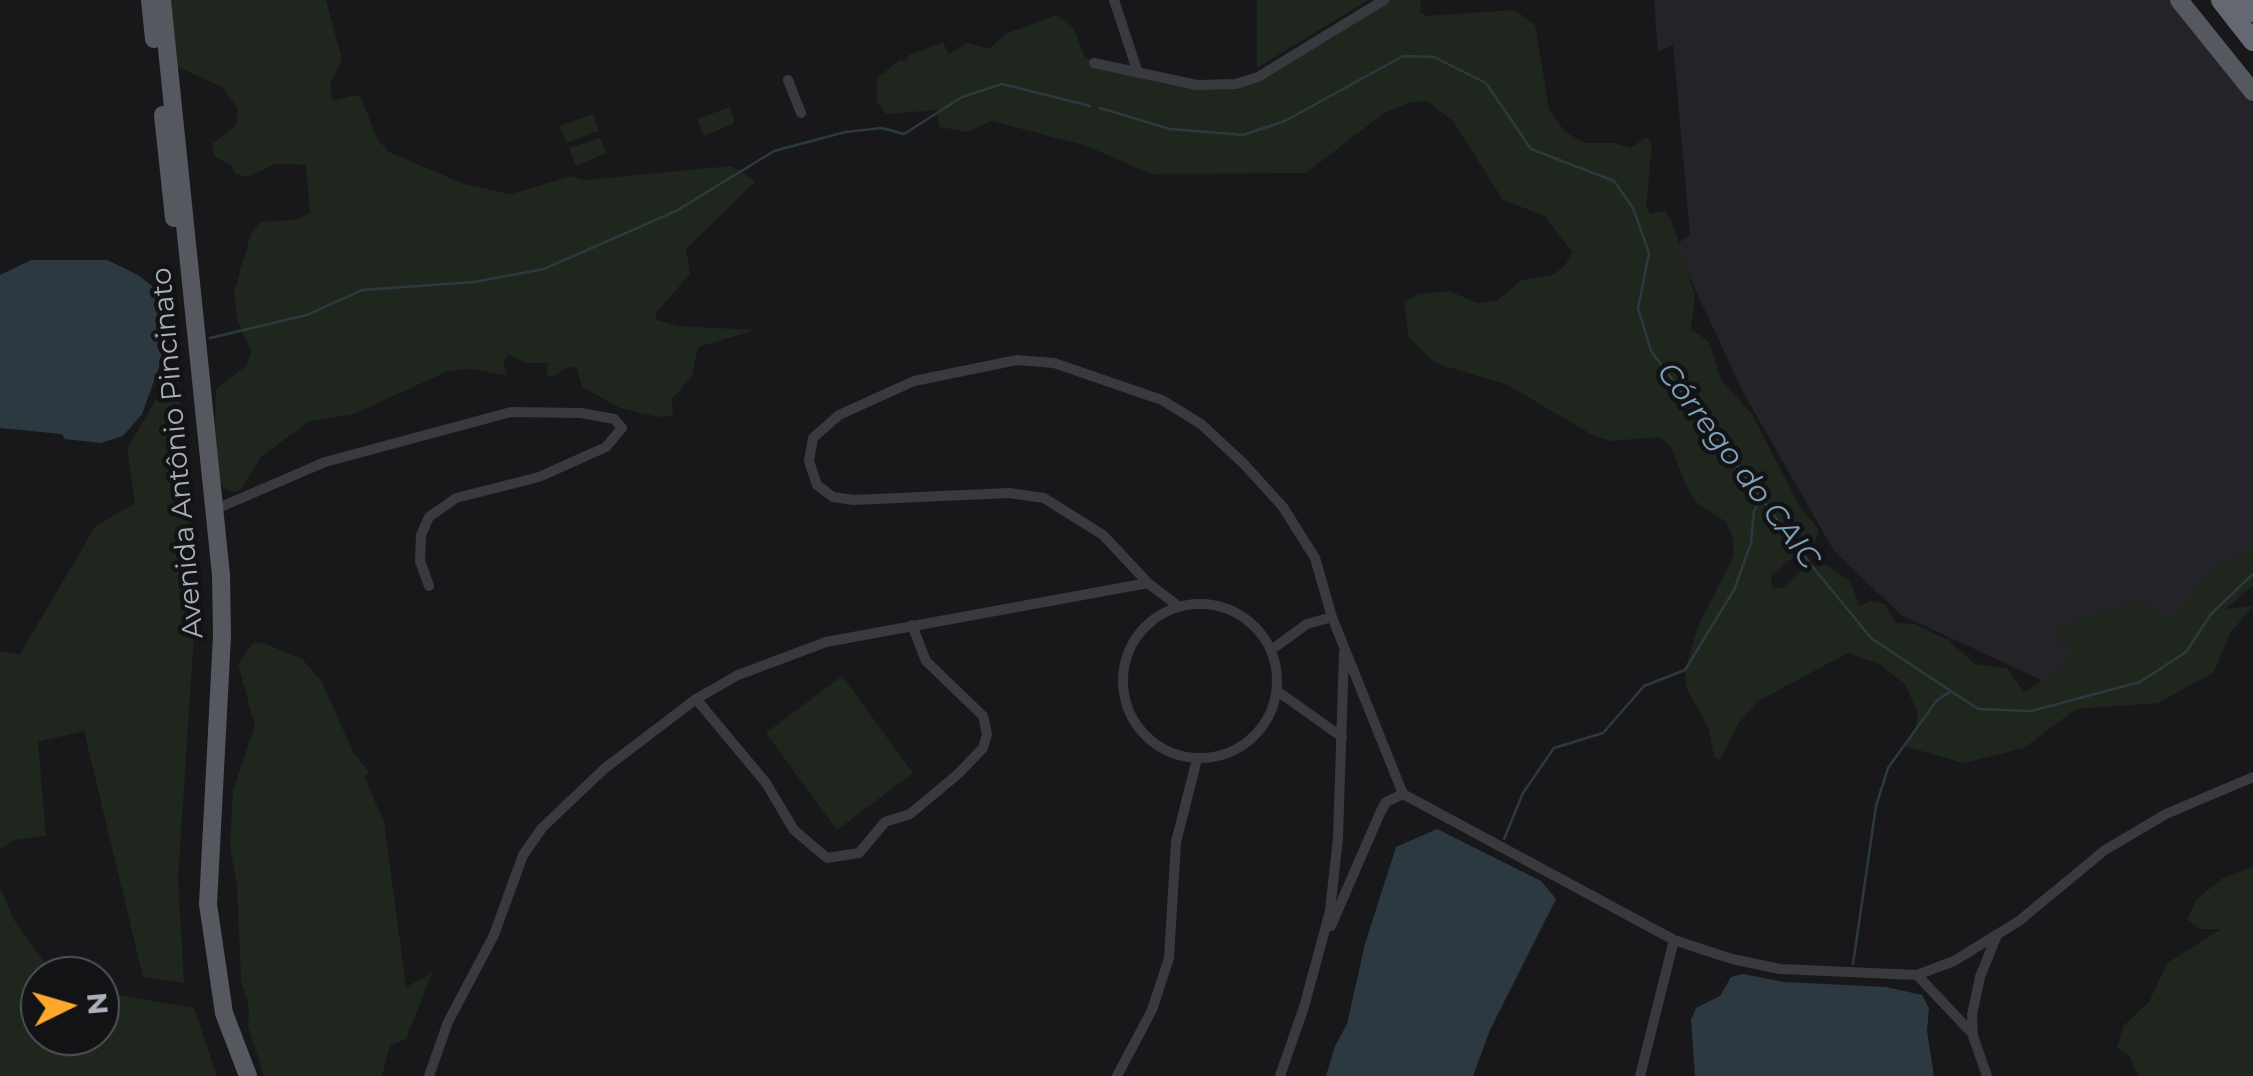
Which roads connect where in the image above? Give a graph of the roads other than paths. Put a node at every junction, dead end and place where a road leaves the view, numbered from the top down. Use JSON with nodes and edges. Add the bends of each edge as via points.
{"nodes":[{"id":1,"x":150,"y":0,"type":"edge"},
{"id":2,"x":162,"y":0,"type":"edge"},
{"id":3,"x":1114,"y":0,"type":"edge"},
{"id":4,"x":1384,"y":0,"type":"edge"},
{"id":5,"x":2178,"y":0,"type":"edge"},
{"id":6,"x":2221,"y":0,"type":"edge"},
{"id":7,"x":2244,"y":0,"type":"edge"},
{"id":8,"x":2253,"y":12,"type":"edge"},
{"id":9,"x":2253,"y":41,"type":"edge"},
{"id":10,"x":1094,"y":63,"type":"dead end"},
{"id":11,"x":1138,"y":73,"type":"junction"},
{"id":12,"x":787,"y":78,"type":"dead end"},
{"id":13,"x":2253,"y":92,"type":"edge"},
{"id":14,"x":801,"y":113,"type":"dead end"},
{"id":15,"x":216,"y":509,"type":"junction"},
{"id":16,"x":1148,"y":583,"type":"junction"},
{"id":17,"x":429,"y":586,"type":"dead end"},
{"id":18,"x":1178,"y":606,"type":"junction"},
{"id":19,"x":1332,"y":617,"type":"junction"},
{"id":20,"x":912,"y":625,"type":"junction"},
{"id":21,"x":1344,"y":647,"type":"junction"},
{"id":22,"x":1271,"y":650,"type":"junction"},
{"id":23,"x":1277,"y":691,"type":"junction"},
{"id":24,"x":696,"y":698,"type":"junction"},
{"id":25,"x":1342,"y":736,"type":"junction"},
{"id":26,"x":1197,"y":759,"type":"junction"},
{"id":27,"x":2253,"y":777,"type":"edge"},
{"id":28,"x":1402,"y":794,"type":"junction"},
{"id":29,"x":2000,"y":930,"type":"junction"},
{"id":30,"x":1674,"y":940,"type":"junction"},
{"id":31,"x":1318,"y":957,"type":"junction"},
{"id":32,"x":1917,"y":975,"type":"junction"},
{"id":33,"x":1973,"y":1036,"type":"junction"},
{"id":34,"x":237,"y":1076,"type":"edge"},
{"id":35,"x":248,"y":1076,"type":"edge"},
{"id":36,"x":430,"y":1076,"type":"edge"},
{"id":37,"x":1117,"y":1076,"type":"edge"},
{"id":38,"x":1280,"y":1076,"type":"edge"},
{"id":39,"x":1640,"y":1076,"type":"edge"},
{"id":40,"x":1987,"y":1076,"type":"edge"}],
"edges":[{"from":1,"to":34,"type":"main road","name":"Avenida Antônio Pincinato","via":[[211,588],[197,845],[201,949],[209,996]]},
{"from":2,"to":15,"type":"main road","name":"Avenida Antônio Pincinato"},
{"from":3,"to":11,"type":"street"},
{"from":4,"to":11,"type":"street","via":[[1246,82],[1196,86]]},
{"from":5,"to":13,"type":"main road"},
{"from":6,"to":9,"type":"highway"},
{"from":7,"to":8,"type":"highway"},
{"from":10,"to":11,"type":"street"},
{"from":12,"to":14,"type":"street"},
{"from":15,"to":17,"type":"street","via":[[325,462],[511,412],[581,413],[614,419],[622,428],[606,448],[539,477],[456,498],[429,517],[420,561]]},
{"from":15,"to":35,"type":"main road","name":"Avenida Antônio Pincinato","via":[[222,636],[208,904],[224,1013]]},
{"from":16,"to":18,"type":"street"},
{"from":16,"to":19,"type":"street","via":[[1103,535],[1044,498],[833,497],[817,485],[809,461],[813,438],[858,404],[948,371],[1017,360],[1118,382],[1201,424],[1284,507],[1315,558]]},
{"from":16,"to":20,"type":"street"},
{"from":18,"to":22,"type":"street","via":[[1223,606],[1243,616]]},
{"from":18,"to":26,"type":"street","via":[[1139,633],[1127,654],[1124,690],[1136,725],[1152,742]]},
{"from":19,"to":21,"type":"street"},
{"from":19,"to":22,"type":"street","via":[[1307,624]]},
{"from":20,"to":24,"type":"street","via":[[826,642]]},
{"from":20,"to":24,"type":"street","via":[[926,662],[983,716],[987,734],[958,774],[910,814],[885,822],[859,853],[827,858],[794,830],[766,782]]},
{"from":21,"to":25,"type":"street"},
{"from":21,"to":28,"type":"street"},
{"from":22,"to":23,"type":"street"},
{"from":23,"to":25,"type":"street"},
{"from":23,"to":26,"type":"street","via":[[1271,714],[1250,740],[1220,757]]},
{"from":24,"to":36,"type":"street","via":[[604,769],[523,855]]},
{"from":25,"to":31,"type":"street","via":[[1338,838]]},
{"from":26,"to":37,"type":"street","via":[[1176,842],[1168,958],[1152,1010]]},
{"from":27,"to":29,"type":"street","via":[[2166,814],[2104,850]]},
{"from":28,"to":30,"type":"street"},
{"from":28,"to":31,"type":"street","via":[[1380,813]]},
{"from":29,"to":32,"type":"street"},
{"from":29,"to":33,"type":"street","via":[[1980,977]]},
{"from":30,"to":32,"type":"street","via":[[1780,969]]},
{"from":30,"to":39,"type":"street"},
{"from":31,"to":38,"type":"street"},
{"from":32,"to":33,"type":"street"},
{"from":33,"to":40,"type":"street"}]}
